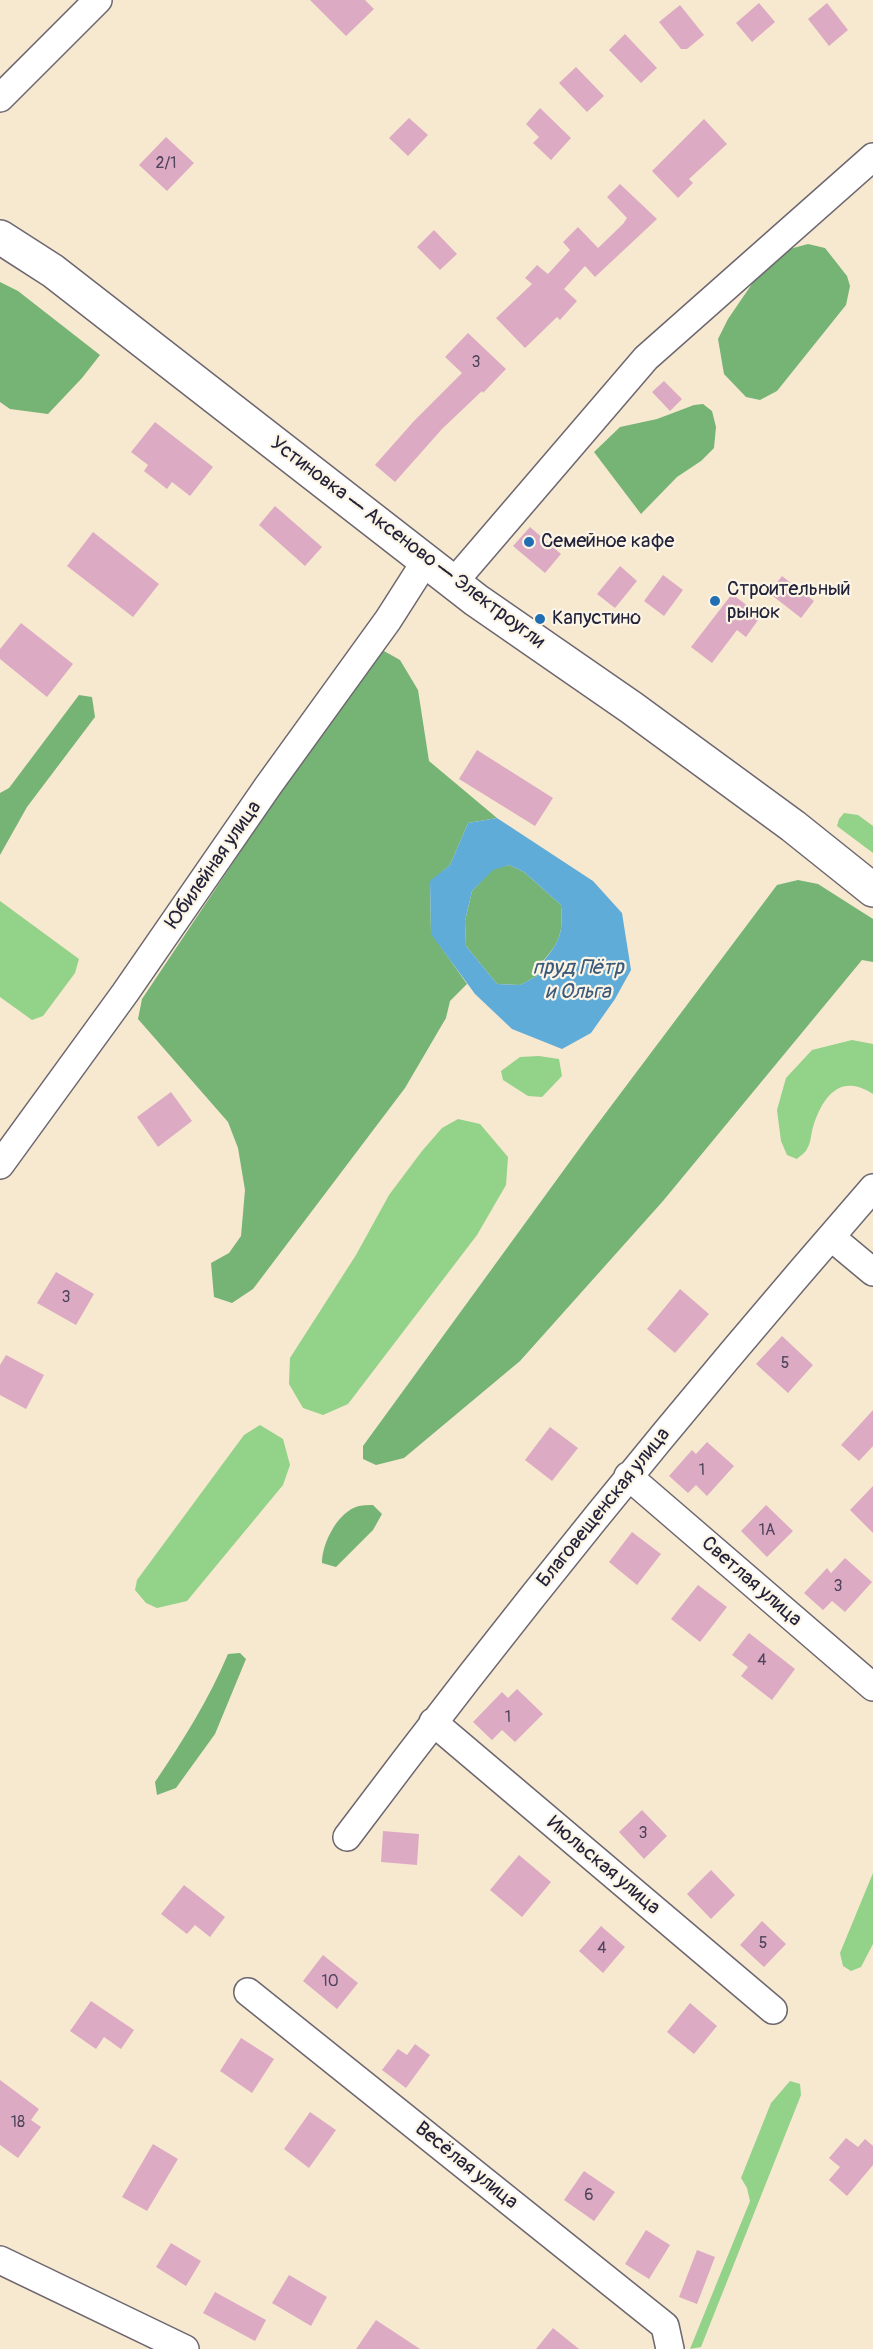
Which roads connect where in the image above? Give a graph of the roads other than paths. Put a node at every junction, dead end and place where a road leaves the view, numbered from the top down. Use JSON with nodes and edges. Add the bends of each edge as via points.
{"nodes":[{"id":1,"x":98,"y":0,"type":"edge"},
{"id":2,"x":0,"y":98,"type":"edge"},
{"id":3,"x":873,"y":157,"type":"edge"},
{"id":4,"x":0,"y":237,"type":"edge"},
{"id":5,"x":425,"y":561,"type":"junction"},
{"id":6,"x":454,"y":582,"type":"junction"},
{"id":7,"x":873,"y":890,"type":"edge"},
{"id":8,"x":0,"y":1166,"type":"edge"},
{"id":9,"x":873,"y":1188,"type":"edge"},
{"id":10,"x":831,"y":1237,"type":"junction"},
{"id":11,"x":873,"y":1272,"type":"edge"},
{"id":12,"x":628,"y":1476,"type":"junction"},
{"id":13,"x":873,"y":1687,"type":"edge"},
{"id":14,"x":433,"y":1722,"type":"junction"},
{"id":15,"x":347,"y":1837,"type":"dead end"},
{"id":16,"x":248,"y":1992,"type":"dead end"},
{"id":17,"x":773,"y":2010,"type":"dead end"},
{"id":18,"x":0,"y":2260,"type":"edge"},
{"id":19,"x":184,"y":2349,"type":"edge"},
{"id":20,"x":670,"y":2349,"type":"edge"}],
"edges":[{"from":1,"to":2,"type":"street"},
{"from":3,"to":6,"type":"street","via":[[646,358]]},
{"from":4,"to":5,"type":"main road","name":"Устиновка — Аксеново — Электроугли","via":[[53,272]]},
{"from":5,"to":6,"type":"main road","name":"Устиновка — Аксеново — Электроугли"},
{"from":5,"to":8,"type":"street","name":"Юбилейная улица","via":[[388,620]]},
{"from":6,"to":7,"type":"main road","name":"Устиновка — Аксеново — Электроугли","via":[[632,708]]},
{"from":9,"to":10,"type":"street","name":"Благовещенская улица"},
{"from":10,"to":11,"type":"street"},
{"from":10,"to":12,"type":"street","name":"Благовещенская улица"},
{"from":12,"to":13,"type":"street","name":"Светлая улица"},
{"from":12,"to":14,"type":"street","name":"Благовещенская улица"},
{"from":14,"to":15,"type":"street","name":"Благовещенская улица"},
{"from":14,"to":17,"type":"street","name":"Июльская улица"},
{"from":16,"to":20,"type":"street","name":"Весёлая улица","via":[[665,2326]]},
{"from":18,"to":19,"type":"street"}]}
